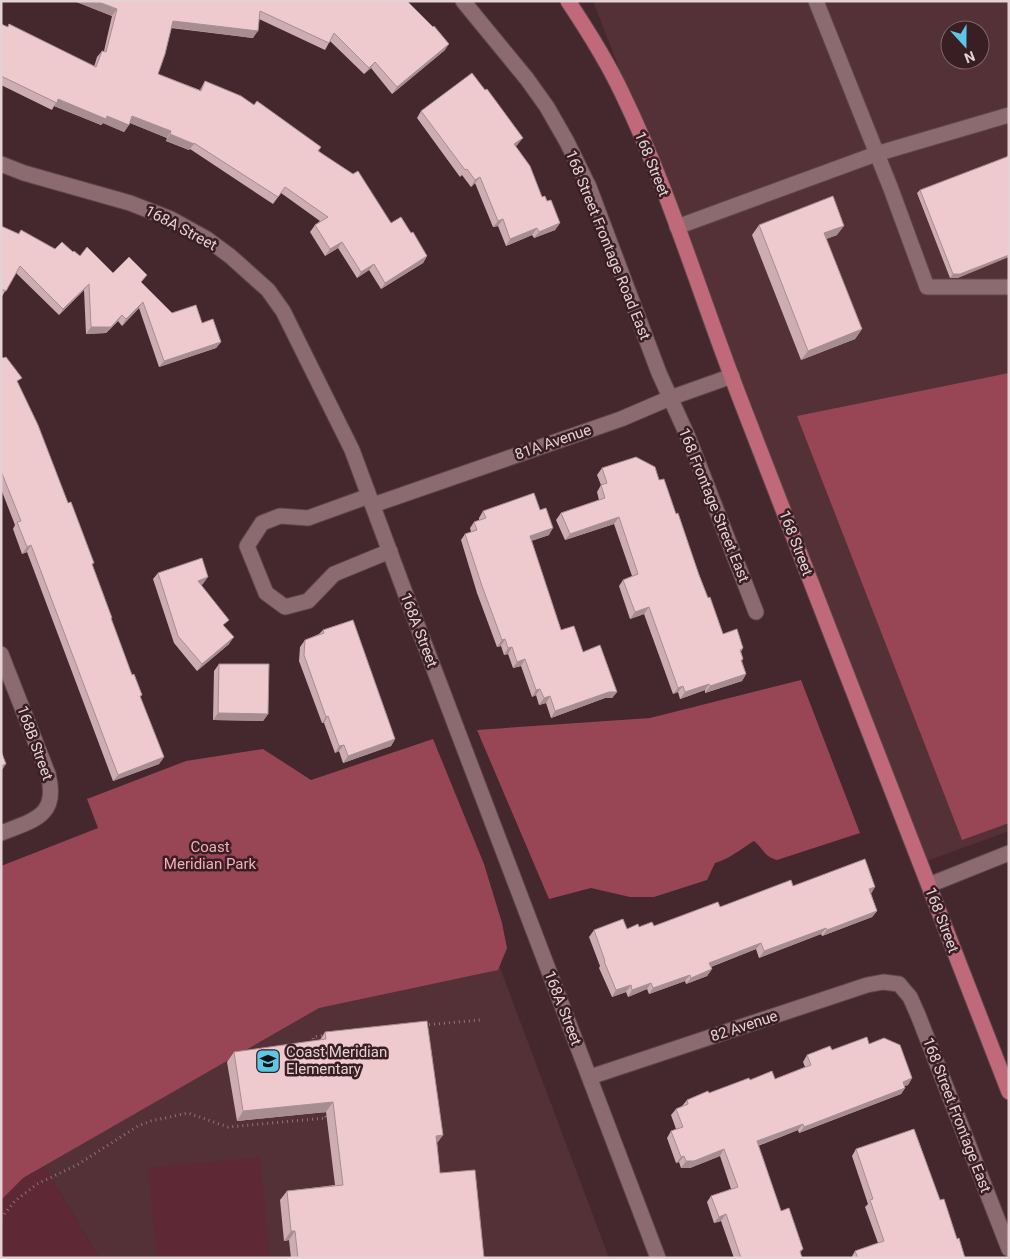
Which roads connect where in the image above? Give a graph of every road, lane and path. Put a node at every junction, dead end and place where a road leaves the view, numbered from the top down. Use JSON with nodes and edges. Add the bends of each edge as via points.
{"nodes":[{"id":1,"x":463,"y":1,"type":"edge"},
{"id":2,"x":568,"y":1,"type":"edge"},
{"id":3,"x":816,"y":1,"type":"edge"},
{"id":4,"x":1009,"y":115,"type":"edge"},
{"id":5,"x":876,"y":154,"type":"junction"},
{"id":6,"x":1,"y":164,"type":"edge"},
{"id":7,"x":677,"y":227,"type":"junction"},
{"id":8,"x":1009,"y":287,"type":"edge"},
{"id":9,"x":732,"y":376,"type":"junction"},
{"id":10,"x":670,"y":398,"type":"junction"},
{"id":11,"x":371,"y":500,"type":"junction"},
{"id":12,"x":390,"y":551,"type":"junction"},
{"id":13,"x":756,"y":612,"type":"dead end"},
{"id":14,"x":1,"y":654,"type":"edge"},
{"id":15,"x":1,"y":833,"type":"edge"},
{"id":16,"x":1009,"y":853,"type":"edge"},
{"id":17,"x":929,"y":885,"type":"junction"},
{"id":18,"x":899,"y":984,"type":"joint"},
{"id":19,"x":481,"y":1020,"type":"dead end"},
{"id":20,"x":422,"y":1026,"type":"edge"},
{"id":21,"x":333,"y":1035,"type":"edge"},
{"id":22,"x":314,"y":1046,"type":"edge"},
{"id":23,"x":590,"y":1077,"type":"junction"},
{"id":24,"x":1009,"y":1092,"type":"edge"},
{"id":25,"x":324,"y":1109,"type":"edge"},
{"id":26,"x":1,"y":1218,"type":"edge"},
{"id":27,"x":1009,"y":1249,"type":"edge"},
{"id":28,"x":658,"y":1258,"type":"edge"}],
"edges":[{"from":1,"to":10,"type":"street","name":"168 Street Frontage Road East","via":[[527,79],[558,124],[589,187]]},
{"from":2,"to":7,"type":"main road","name":"168 Street","via":[[623,93]]},
{"from":3,"to":5,"type":"street"},
{"from":4,"to":5,"type":"street"},
{"from":5,"to":7,"type":"street"},
{"from":5,"to":8,"type":"street","via":[[927,287]]},
{"from":6,"to":11,"type":"street","name":"168A Street","via":[[157,213],[207,239],[244,268],[268,290],[290,322],[352,450]]},
{"from":7,"to":9,"type":"main road","name":"168 Street"},
{"from":9,"to":10,"type":"street","name":"81A Avenue"},
{"from":9,"to":17,"type":"main road","name":"168 Street"},
{"from":10,"to":11,"type":"street","name":"81A Avenue","via":[[620,420]]},
{"from":10,"to":13,"type":"street","name":"168 Frontage Street East"},
{"from":11,"to":12,"type":"street","name":"168A Street"},
{"from":11,"to":12,"type":"street","name":"81A Avenue","via":[[308,518],[280,516],[262,524],[247,546],[266,593],[285,607],[308,601],[334,574]]},
{"from":12,"to":23,"type":"street","name":"168A Street"},
{"from":14,"to":15,"type":"street","name":"168B Street","via":[[48,774],[51,790],[46,811],[34,820]]},
{"from":16,"to":17,"type":"street"},
{"from":17,"to":24,"type":"main road","name":"168 Street"},
{"from":18,"to":23,"type":"street","name":"82 Avenue","via":[[867,985]]},
{"from":18,"to":27,"type":"street","name":"168 Street Frontage East","via":[[918,1015]]},
{"from":19,"to":20,"type":"path"},
{"from":21,"to":22,"type":"path","via":[[313,1037]]},
{"from":23,"to":28,"type":"street","name":"168A Street"},
{"from":25,"to":26,"type":"path","via":[[326,1118],[228,1127],[188,1114],[138,1126],[77,1164],[37,1184],[15,1201]]}]}
